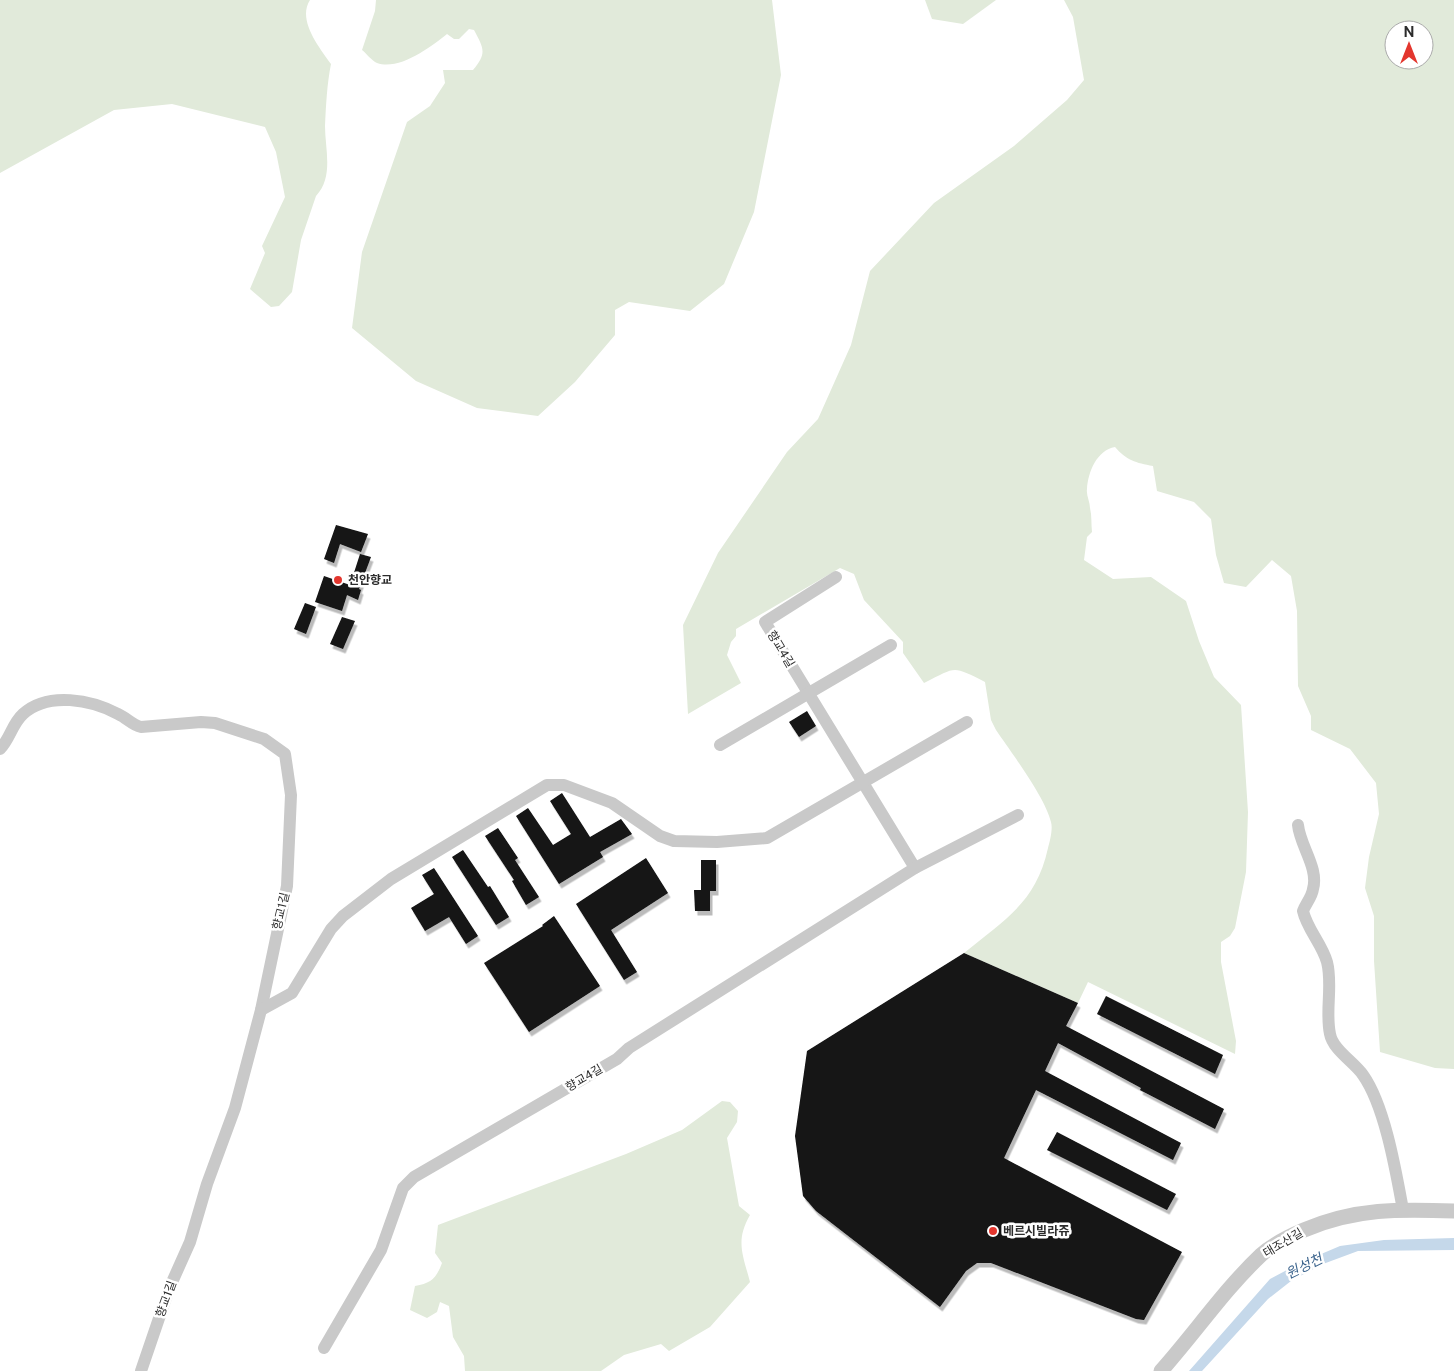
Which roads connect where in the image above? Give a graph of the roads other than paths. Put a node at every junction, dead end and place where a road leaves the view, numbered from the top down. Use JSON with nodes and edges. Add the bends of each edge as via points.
{"nodes":[{"id":1,"x":836,"y":577,"type":"dead end"},
{"id":2,"x":892,"y":645,"type":"dead end"},
{"id":3,"x":809,"y":695,"type":"junction"},
{"id":4,"x":967,"y":722,"type":"dead end"},
{"id":5,"x":720,"y":745,"type":"dead end"},
{"id":6,"x":0,"y":749,"type":"edge"},
{"id":7,"x":863,"y":781,"type":"junction"},
{"id":8,"x":1018,"y":815,"type":"dead end"},
{"id":9,"x":1298,"y":825,"type":"dead end"},
{"id":10,"x":915,"y":868,"type":"junction"},
{"id":11,"x":261,"y":1010,"type":"junction"},
{"id":12,"x":1404,"y":1210,"type":"junction"},
{"id":13,"x":1454,"y":1211,"type":"edge"},
{"id":14,"x":324,"y":1348,"type":"dead end"},
{"id":15,"x":142,"y":1371,"type":"edge"},
{"id":16,"x":1162,"y":1371,"type":"edge"}],
"edges":[{"from":1,"to":3,"type":"street","name":"향교4길","via":[[765,622]]},
{"from":2,"to":3,"type":"street"},
{"from":3,"to":5,"type":"street"},
{"from":3,"to":7,"type":"street","name":"향교4길"},
{"from":4,"to":7,"type":"street"},
{"from":6,"to":11,"type":"street","name":"향교1길","via":[[15,723],[33,706],[67,700],[88,701],[141,728],[189,722],[215,723],[264,739],[285,754],[291,795],[287,881]]},
{"from":7,"to":10,"type":"street","name":"향교4길"},
{"from":7,"to":11,"type":"street","via":[[767,838],[717,842],[667,839],[612,803],[564,785],[547,786],[391,879],[343,916],[331,929],[292,993]]},
{"from":8,"to":10,"type":"street","name":"향교4길"},
{"from":9,"to":12,"type":"street","via":[[1299,838],[1314,873],[1314,888],[1303,910],[1327,961],[1330,1034],[1363,1076],[1372,1093],[1386,1133]]},
{"from":10,"to":14,"type":"street","name":"향교4길","via":[[629,1048],[617,1059],[408,1182],[381,1250]]},
{"from":11,"to":15,"type":"street","name":"향교1길","via":[[235,1108],[190,1242],[168,1289]]},
{"from":12,"to":13,"type":"street","name":"태조산길"},
{"from":12,"to":16,"type":"street","name":"태조산길","via":[[1368,1211],[1328,1220],[1289,1236],[1263,1254],[1232,1286]]}]}
